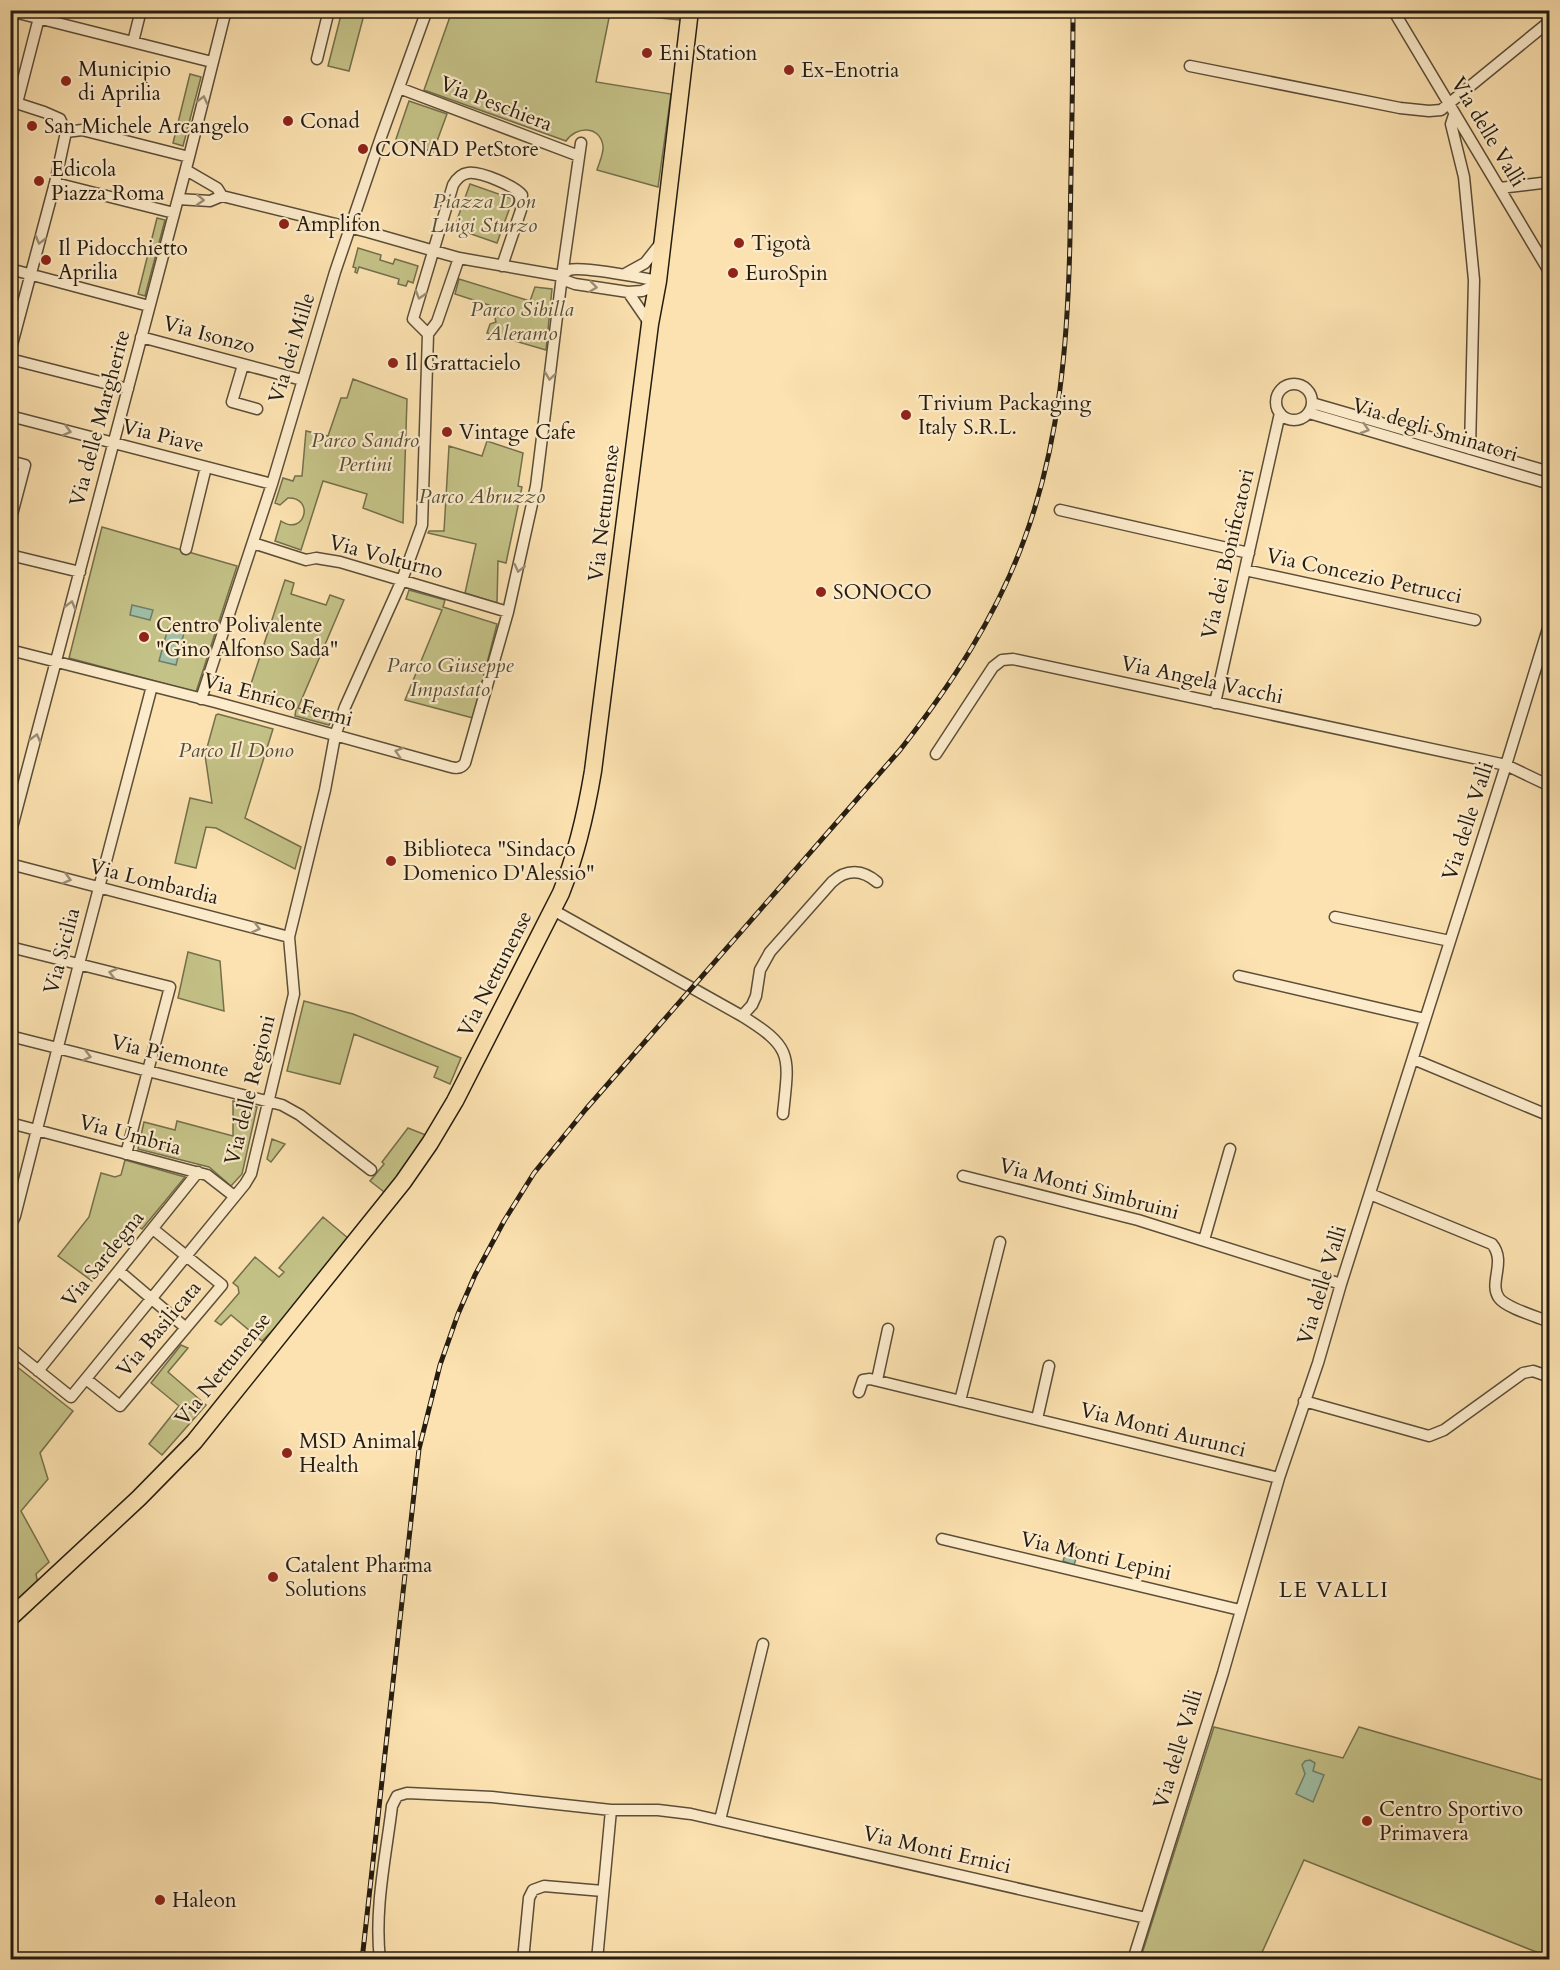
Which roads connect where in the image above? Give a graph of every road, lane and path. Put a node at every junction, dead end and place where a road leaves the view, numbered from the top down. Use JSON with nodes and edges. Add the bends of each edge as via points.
{"nodes":[{"id":1,"x":141,"y":10,"type":"edge"},
{"id":2,"x":226,"y":10,"type":"edge"},
{"id":3,"x":329,"y":10,"type":"edge"},
{"id":4,"x":427,"y":10,"type":"edge"},
{"id":5,"x":690,"y":10,"type":"edge"},
{"id":6,"x":1393,"y":10,"type":"edge"},
{"id":7,"x":10,"y":11,"type":"edge"},
{"id":8,"x":40,"y":14,"type":"edge"},
{"id":9,"x":1550,"y":21,"type":"edge"},
{"id":10,"x":133,"y":42,"type":"junction"},
{"id":11,"x":317,"y":58,"type":"dead end"},
{"id":12,"x":212,"y":62,"type":"junction"},
{"id":13,"x":1190,"y":66,"type":"dead end"},
{"id":14,"x":399,"y":88,"type":"junction"},
{"id":15,"x":14,"y":102,"type":"edge"},
{"id":16,"x":1451,"y":110,"type":"junction"},
{"id":17,"x":66,"y":132,"type":"junction"},
{"id":18,"x":581,"y":143,"type":"dead end"},
{"id":19,"x":579,"y":156,"type":"junction"},
{"id":20,"x":189,"y":157,"type":"junction"},
{"id":21,"x":1483,"y":159,"type":"junction"},
{"id":22,"x":1463,"y":168,"type":"junction"},
{"id":23,"x":186,"y":170,"type":"junction"},
{"id":24,"x":1550,"y":182,"type":"edge"},
{"id":25,"x":55,"y":183,"type":"junction"},
{"id":26,"x":1500,"y":188,"type":"junction"},
{"id":27,"x":222,"y":196,"type":"junction"},
{"id":28,"x":178,"y":199,"type":"junction"},
{"id":29,"x":174,"y":213,"type":"junction"},
{"id":30,"x":350,"y":227,"type":"junction"},
{"id":31,"x":663,"y":240,"type":"junction"},
{"id":32,"x":433,"y":251,"type":"junction"},
{"id":33,"x":459,"y":258,"type":"junction"},
{"id":34,"x":502,"y":266,"type":"junction"},
{"id":35,"x":10,"y":269,"type":"edge"},
{"id":36,"x":1550,"y":273,"type":"edge"},
{"id":37,"x":31,"y":274,"type":"junction"},
{"id":38,"x":625,"y":274,"type":"junction"},
{"id":39,"x":561,"y":276,"type":"junction"},
{"id":40,"x":657,"y":283,"type":"junction"},
{"id":41,"x":628,"y":292,"type":"junction"},
{"id":42,"x":150,"y":306,"type":"junction"},
{"id":43,"x":650,"y":324,"type":"junction"},
{"id":44,"x":428,"y":334,"type":"junction"},
{"id":45,"x":141,"y":337,"type":"junction"},
{"id":46,"x":10,"y":352,"type":"edge"},
{"id":47,"x":10,"y":359,"type":"edge"},
{"id":48,"x":243,"y":365,"type":"junction"},
{"id":49,"x":302,"y":381,"type":"junction"},
{"id":50,"x":128,"y":389,"type":"junction"},
{"id":51,"x":1310,"y":408,"type":"junction"},
{"id":52,"x":257,"y":409,"type":"dead end"},
{"id":53,"x":1280,"y":413,"type":"junction"},
{"id":54,"x":10,"y":416,"type":"edge"},
{"id":55,"x":113,"y":444,"type":"junction"},
{"id":56,"x":1470,"y":449,"type":"junction"},
{"id":57,"x":10,"y":461,"type":"edge"},
{"id":58,"x":206,"y":467,"type":"junction"},
{"id":59,"x":1550,"y":472,"type":"edge"},
{"id":60,"x":272,"y":484,"type":"junction"},
{"id":61,"x":1550,"y":484,"type":"edge"},
{"id":62,"x":1060,"y":510,"type":"dead end"},
{"id":63,"x":10,"y":522,"type":"edge"},
{"id":64,"x":253,"y":543,"type":"junction"},
{"id":65,"x":186,"y":549,"type":"dead end"},
{"id":66,"x":1249,"y":553,"type":"junction"},
{"id":67,"x":10,"y":555,"type":"edge"},
{"id":68,"x":1245,"y":570,"type":"junction"},
{"id":69,"x":80,"y":572,"type":"junction"},
{"id":70,"x":402,"y":580,"type":"junction"},
{"id":71,"x":508,"y":612,"type":"junction"},
{"id":72,"x":1475,"y":620,"type":"dead end"},
{"id":73,"x":1550,"y":622,"type":"edge"},
{"id":74,"x":10,"y":650,"type":"edge"},
{"id":75,"x":56,"y":661,"type":"junction"},
{"id":76,"x":152,"y":686,"type":"junction"},
{"id":77,"x":201,"y":699,"type":"junction"},
{"id":78,"x":1215,"y":703,"type":"junction"},
{"id":79,"x":335,"y":736,"type":"junction"},
{"id":80,"x":936,"y":754,"type":"dead end"},
{"id":81,"x":1506,"y":765,"type":"junction"},
{"id":82,"x":1550,"y":786,"type":"edge"},
{"id":83,"x":10,"y":835,"type":"edge"},
{"id":84,"x":10,"y":864,"type":"edge"},
{"id":85,"x":877,"y":882,"type":"dead end"},
{"id":86,"x":99,"y":888,"type":"junction"},
{"id":87,"x":553,"y":910,"type":"junction"},
{"id":88,"x":1335,"y":917,"type":"dead end"},
{"id":89,"x":288,"y":937,"type":"junction"},
{"id":90,"x":1450,"y":941,"type":"junction"},
{"id":91,"x":10,"y":947,"type":"edge"},
{"id":92,"x":78,"y":964,"type":"junction"},
{"id":93,"x":1239,"y":976,"type":"dead end"},
{"id":94,"x":741,"y":1016,"type":"junction"},
{"id":95,"x":1425,"y":1019,"type":"junction"},
{"id":96,"x":10,"y":1036,"type":"edge"},
{"id":97,"x":57,"y":1048,"type":"junction"},
{"id":98,"x":1413,"y":1059,"type":"junction"},
{"id":99,"x":147,"y":1071,"type":"junction"},
{"id":100,"x":269,"y":1101,"type":"junction"},
{"id":101,"x":783,"y":1114,"type":"dead end"},
{"id":102,"x":1550,"y":1116,"type":"edge"},
{"id":103,"x":10,"y":1123,"type":"edge"},
{"id":104,"x":37,"y":1130,"type":"junction"},
{"id":105,"x":1230,"y":1149,"type":"dead end"},
{"id":106,"x":126,"y":1154,"type":"junction"},
{"id":107,"x":371,"y":1170,"type":"dead end"},
{"id":108,"x":198,"y":1172,"type":"junction"},
{"id":109,"x":963,"y":1176,"type":"dead end"},
{"id":110,"x":1370,"y":1194,"type":"junction"},
{"id":111,"x":234,"y":1196,"type":"junction"},
{"id":112,"x":10,"y":1227,"type":"edge"},
{"id":113,"x":153,"y":1229,"type":"junction"},
{"id":114,"x":1204,"y":1240,"type":"junction"},
{"id":115,"x":1000,"y":1242,"type":"dead end"},
{"id":116,"x":186,"y":1255,"type":"junction"},
{"id":117,"x":118,"y":1271,"type":"junction"},
{"id":118,"x":1341,"y":1284,"type":"junction"},
{"id":119,"x":151,"y":1298,"type":"junction"},
{"id":120,"x":1550,"y":1322,"type":"edge"},
{"id":121,"x":186,"y":1328,"type":"junction"},
{"id":122,"x":888,"y":1329,"type":"dead end"},
{"id":123,"x":10,"y":1348,"type":"edge"},
{"id":124,"x":1048,"y":1366,"type":"dead end"},
{"id":125,"x":38,"y":1371,"type":"junction"},
{"id":126,"x":1550,"y":1377,"type":"edge"},
{"id":127,"x":86,"y":1379,"type":"junction"},
{"id":128,"x":877,"y":1380,"type":"junction"},
{"id":129,"x":859,"y":1392,"type":"dead end"},
{"id":130,"x":960,"y":1401,"type":"junction"},
{"id":131,"x":1304,"y":1401,"type":"junction"},
{"id":132,"x":1037,"y":1419,"type":"junction"},
{"id":133,"x":1279,"y":1478,"type":"junction"},
{"id":134,"x":942,"y":1539,"type":"dead end"},
{"id":135,"x":1240,"y":1610,"type":"junction"},
{"id":136,"x":10,"y":1618,"type":"edge"},
{"id":137,"x":763,"y":1644,"type":"dead end"},
{"id":138,"x":611,"y":1810,"type":"junction"},
{"id":139,"x":720,"y":1820,"type":"junction"},
{"id":140,"x":603,"y":1891,"type":"junction"},
{"id":141,"x":1146,"y":1918,"type":"junction"},
{"id":142,"x":381,"y":1959,"type":"edge"},
{"id":143,"x":523,"y":1959,"type":"edge"},
{"id":144,"x":597,"y":1959,"type":"edge"},
{"id":145,"x":1133,"y":1959,"type":"edge"}],
"edges":[{"from":1,"to":10,"type":"street"},
{"from":2,"to":12,"type":"street","name":"Via delle Margherite"},
{"from":3,"to":11,"type":"street"},
{"from":4,"to":14,"type":"street","name":"Via dei Mille"},
{"from":5,"to":31,"type":"main road","name":"Via Nettunense"},
{"from":6,"to":16,"type":"street","name":"Via delle Valli"},
{"from":7,"to":8,"type":"street"},
{"from":8,"to":10,"type":"street"},
{"from":8,"to":15,"type":"street"},
{"from":9,"to":16,"type":"street"},
{"from":10,"to":12,"type":"street"},
{"from":20,"to":12,"type":"street","name":"Via delle Margherite","one_way":true},
{"from":13,"to":16,"type":"street","via":[[1419,111]]},
{"from":14,"to":19,"type":"street","name":"Via Peschiera"},
{"from":14,"to":30,"type":"street","name":"Via dei Mille"},
{"from":15,"to":17,"type":"street","via":[[60,119]]},
{"from":16,"to":21,"type":"street","name":"Via delle Valli"},
{"from":16,"to":22,"type":"street"},
{"from":17,"to":20,"type":"street","via":[[82,130]]},
{"from":17,"to":25,"type":"street"},
{"from":18,"to":19,"type":"street"},
{"from":19,"to":39,"type":"street"},
{"from":20,"to":23,"type":"street","name":"Via delle Margherite"},
{"from":21,"to":22,"type":"street","via":[[1473,160]]},
{"from":21,"to":26,"type":"street","name":"Via delle Valli"},
{"from":22,"to":56,"type":"street","via":[[1474,280]]},
{"from":23,"to":27,"type":"street","via":[[217,188]]},
{"from":23,"to":28,"type":"street","name":"Via delle Margherite"},
{"from":24,"to":26,"type":"street"},
{"from":25,"to":29,"type":"street"},
{"from":25,"to":37,"type":"street","one_way":true},
{"from":26,"to":36,"type":"street","name":"Via delle Valli"},
{"from":28,"to":27,"type":"street","one_way":true,"via":[[210,201]]},
{"from":27,"to":30,"type":"street"},
{"from":28,"to":29,"type":"street","name":"Via delle Margherite"},
{"from":29,"to":42,"type":"street","name":"Via delle Margherite"},
{"from":30,"to":32,"type":"street"},
{"from":30,"to":49,"type":"street","name":"Via dei Mille"},
{"from":31,"to":38,"type":"street","via":[[645,263]]},
{"from":31,"to":40,"type":"main road","name":"Via Nettunense"},
{"from":32,"to":33,"type":"street"},
{"from":32,"to":34,"type":"street","via":[[454,182],[465,174],[480,174],[522,195],[521,210]]},
{"from":32,"to":44,"type":"street","one_way":true,"via":[[413,319]]},
{"from":33,"to":34,"type":"street"},
{"from":33,"to":44,"type":"street","via":[[437,322]]},
{"from":34,"to":39,"type":"street"},
{"from":35,"to":37,"type":"street"},
{"from":37,"to":42,"type":"street"},
{"from":37,"to":46,"type":"street"},
{"from":38,"to":39,"type":"street","via":[[572,269]]},
{"from":38,"to":40,"type":"street"},
{"from":39,"to":41,"type":"street","one_way":true,"via":[[575,284]]},
{"from":39,"to":71,"type":"street","one_way":true,"via":[[536,486]]},
{"from":40,"to":41,"type":"street","via":[[642,291]]},
{"from":40,"to":43,"type":"main road","name":"Via Nettunense"},
{"from":41,"to":43,"type":"street"},
{"from":42,"to":45,"type":"street","name":"Via delle Margherite"},
{"from":43,"to":87,"type":"main road","name":"Via Nettunense","via":[[594,771],[580,838]]},
{"from":44,"to":70,"type":"street","name":"Via delle Regioni","via":[[423,516]]},
{"from":45,"to":48,"type":"street","name":"Via Isonzo"},
{"from":45,"to":50,"type":"street","name":"Via delle Margherite"},
{"from":47,"to":50,"type":"street"},
{"from":48,"to":49,"type":"street","name":"Via Isonzo"},
{"from":48,"to":52,"type":"street","via":[[232,402]]},
{"from":49,"to":60,"type":"street","name":"Via dei Mille"},
{"from":50,"to":55,"type":"street","name":"Via delle Margherite"},
{"from":51,"to":53,"type":"street","name":"Via degli Sminatori","via":[[1305,417],[1294,420]]},
{"from":51,"to":53,"type":"street","name":"Via degli Sminatori","via":[[1311,397],[1304,387],[1292,385],[1278,396]]},
{"from":51,"to":56,"type":"street","name":"Via degli Sminatori"},
{"from":51,"to":61,"type":"street","name":"Via degli Sminatori","one_way":true},
{"from":53,"to":66,"type":"street","name":"Via dei Bonificatori"},
{"from":54,"to":55,"type":"street","name":"Via Piave","one_way":true},
{"from":55,"to":58,"type":"street","name":"Via Piave"},
{"from":55,"to":69,"type":"street","name":"Via delle Margherite"},
{"from":56,"to":59,"type":"street","name":"Via degli Sminatori"},
{"from":57,"to":63,"type":"street","via":[[25,465]]},
{"from":58,"to":60,"type":"street","name":"Via Piave"},
{"from":58,"to":65,"type":"street"},
{"from":60,"to":64,"type":"street","name":"Via dei Mille"},
{"from":62,"to":66,"type":"street"},
{"from":64,"to":70,"type":"street","name":"Via Volturno","via":[[306,560],[340,562]]},
{"from":64,"to":77,"type":"street","name":"Via dei Mille"},
{"from":66,"to":68,"type":"street","name":"Via dei Bonificatori"},
{"from":67,"to":69,"type":"street"},
{"from":68,"to":72,"type":"street","name":"Via Concezio Petrucci"},
{"from":68,"to":78,"type":"street","name":"Via dei Bonificatori"},
{"from":75,"to":69,"type":"street","name":"Via delle Margherite","one_way":true},
{"from":70,"to":71,"type":"street","name":"Via Volturno"},
{"from":70,"to":79,"type":"street","name":"Via delle Regioni"},
{"from":71,"to":79,"type":"street","name":"Via Enrico Fermi","one_way":true,"via":[[465,763],[460,768]]},
{"from":73,"to":81,"type":"street","name":"Via delle Valli"},
{"from":74,"to":75,"type":"street","name":"Via Enrico Fermi"},
{"from":75,"to":76,"type":"street","name":"Via Enrico Fermi"},
{"from":83,"to":75,"type":"street","name":"Via delle Margherite","one_way":true},
{"from":76,"to":77,"type":"street","name":"Via Enrico Fermi"},
{"from":76,"to":86,"type":"street","name":"Via Sicilia"},
{"from":77,"to":79,"type":"street","name":"Via Enrico Fermi"},
{"from":78,"to":80,"type":"street","name":"Via Angela Vacchi","via":[[1006,660],[993,667]]},
{"from":78,"to":81,"type":"street","name":"Via Angela Vacchi"},
{"from":79,"to":89,"type":"street","name":"Via delle Regioni"},
{"from":81,"to":82,"type":"street","name":"Via Angela Vacchi"},
{"from":81,"to":90,"type":"street","name":"Via delle Valli"},
{"from":84,"to":86,"type":"street","name":"Via Lombardia","one_way":true},
{"from":85,"to":94,"type":"street","via":[[864,873],[854,872],[842,874],[832,882],[770,952],[760,970],[752,1005]]},
{"from":86,"to":89,"type":"street","name":"Via Lombardia","one_way":true},
{"from":86,"to":92,"type":"street","name":"Via Sicilia"},
{"from":87,"to":94,"type":"street"},
{"from":87,"to":136,"type":"main road","name":"Via Nettunense","via":[[455,1101],[403,1182],[194,1442]]},
{"from":88,"to":90,"type":"street"},
{"from":89,"to":100,"type":"street","name":"Via delle Regioni","via":[[294,994]]},
{"from":90,"to":95,"type":"street","name":"Via delle Valli"},
{"from":91,"to":92,"type":"street"},
{"from":92,"to":97,"type":"street","name":"Via Sicilia"},
{"from":99,"to":92,"type":"street","one_way":true,"via":[[170,987]]},
{"from":93,"to":95,"type":"street"},
{"from":94,"to":101,"type":"street","via":[[769,1033],[784,1054],[788,1069]]},
{"from":95,"to":98,"type":"street","name":"Via delle Valli"},
{"from":96,"to":97,"type":"street","name":"Via Piemonte"},
{"from":97,"to":99,"type":"street","name":"Via Piemonte","one_way":true},
{"from":97,"to":104,"type":"street","name":"Via Sicilia"},
{"from":98,"to":102,"type":"street"},
{"from":98,"to":110,"type":"street","name":"Via delle Valli"},
{"from":99,"to":100,"type":"street","name":"Via Piemonte"},
{"from":99,"to":106,"type":"street"},
{"from":100,"to":107,"type":"street","name":"Via Piemonte","via":[[297,1113]]},
{"from":100,"to":111,"type":"street","name":"Via delle Regioni","via":[[252,1170]]},
{"from":103,"to":104,"type":"street","name":"Via Umbria"},
{"from":104,"to":106,"type":"street","name":"Via Umbria"},
{"from":104,"to":112,"type":"street","name":"Via Sicilia"},
{"from":105,"to":114,"type":"street","name":"Via Monti Simbruini"},
{"from":106,"to":108,"type":"street","name":"Via Umbria"},
{"from":108,"to":111,"type":"street","name":"Via Umbria"},
{"from":108,"to":113,"type":"street","name":"Via Sardegna"},
{"from":109,"to":114,"type":"street","name":"Via Monti Simbruini"},
{"from":110,"to":118,"type":"street","name":"Via delle Valli"},
{"from":110,"to":120,"type":"street","via":[[1492,1244],[1499,1258],[1499,1298]]},
{"from":111,"to":116,"type":"street","name":"Via delle Regioni"},
{"from":113,"to":116,"type":"street","name":"Via Basilicata"},
{"from":113,"to":117,"type":"street","name":"Via Sardegna"},
{"from":114,"to":118,"type":"street","name":"Via Monti Simbruini"},
{"from":115,"to":130,"type":"street"},
{"from":116,"to":119,"type":"street","name":"Via delle Regioni"},
{"from":116,"to":121,"type":"street","name":"Via Basilicata","via":[[222,1285]]},
{"from":117,"to":119,"type":"street"},
{"from":117,"to":125,"type":"street","name":"Via Sardegna"},
{"from":118,"to":131,"type":"street","name":"Via delle Valli"},
{"from":119,"to":121,"type":"street"},
{"from":119,"to":127,"type":"street","name":"Via delle Regioni"},
{"from":121,"to":127,"type":"street","name":"Via Basilicata","via":[[120,1406]]},
{"from":122,"to":128,"type":"street"},
{"from":123,"to":125,"type":"street"},
{"from":124,"to":132,"type":"street"},
{"from":125,"to":127,"type":"street","name":"Via delle Regioni","via":[[71,1397]]},
{"from":126,"to":131,"type":"street","via":[[1533,1371],[1523,1373],[1444,1430],[1429,1436]]},
{"from":128,"to":129,"type":"street","via":[[864,1379]]},
{"from":128,"to":130,"type":"street","name":"Via Monti Aurunci"},
{"from":130,"to":132,"type":"street","name":"Via Monti Aurunci"},
{"from":131,"to":133,"type":"street","name":"Via delle Valli"},
{"from":132,"to":133,"type":"street","name":"Via Monti Aurunci"},
{"from":133,"to":135,"type":"street","name":"Via delle Valli"},
{"from":134,"to":135,"type":"street","name":"Via Monti Lepini"},
{"from":135,"to":141,"type":"street","name":"Via delle Valli"},
{"from":137,"to":139,"type":"street"},
{"from":138,"to":139,"type":"street","name":"Via Monti Ernici","via":[[666,1811]]},
{"from":138,"to":140,"type":"street"},
{"from":138,"to":142,"type":"street","name":"Via Monti Ernici","via":[[492,1797],[407,1793],[397,1796],[392,1806],[378,1917]]},
{"from":139,"to":141,"type":"street","name":"Via Monti Ernici"},
{"from":140,"to":143,"type":"street","via":[[544,1886],[533,1890]]},
{"from":140,"to":144,"type":"street"},
{"from":141,"to":145,"type":"street","name":"Via delle Valli"}]}
